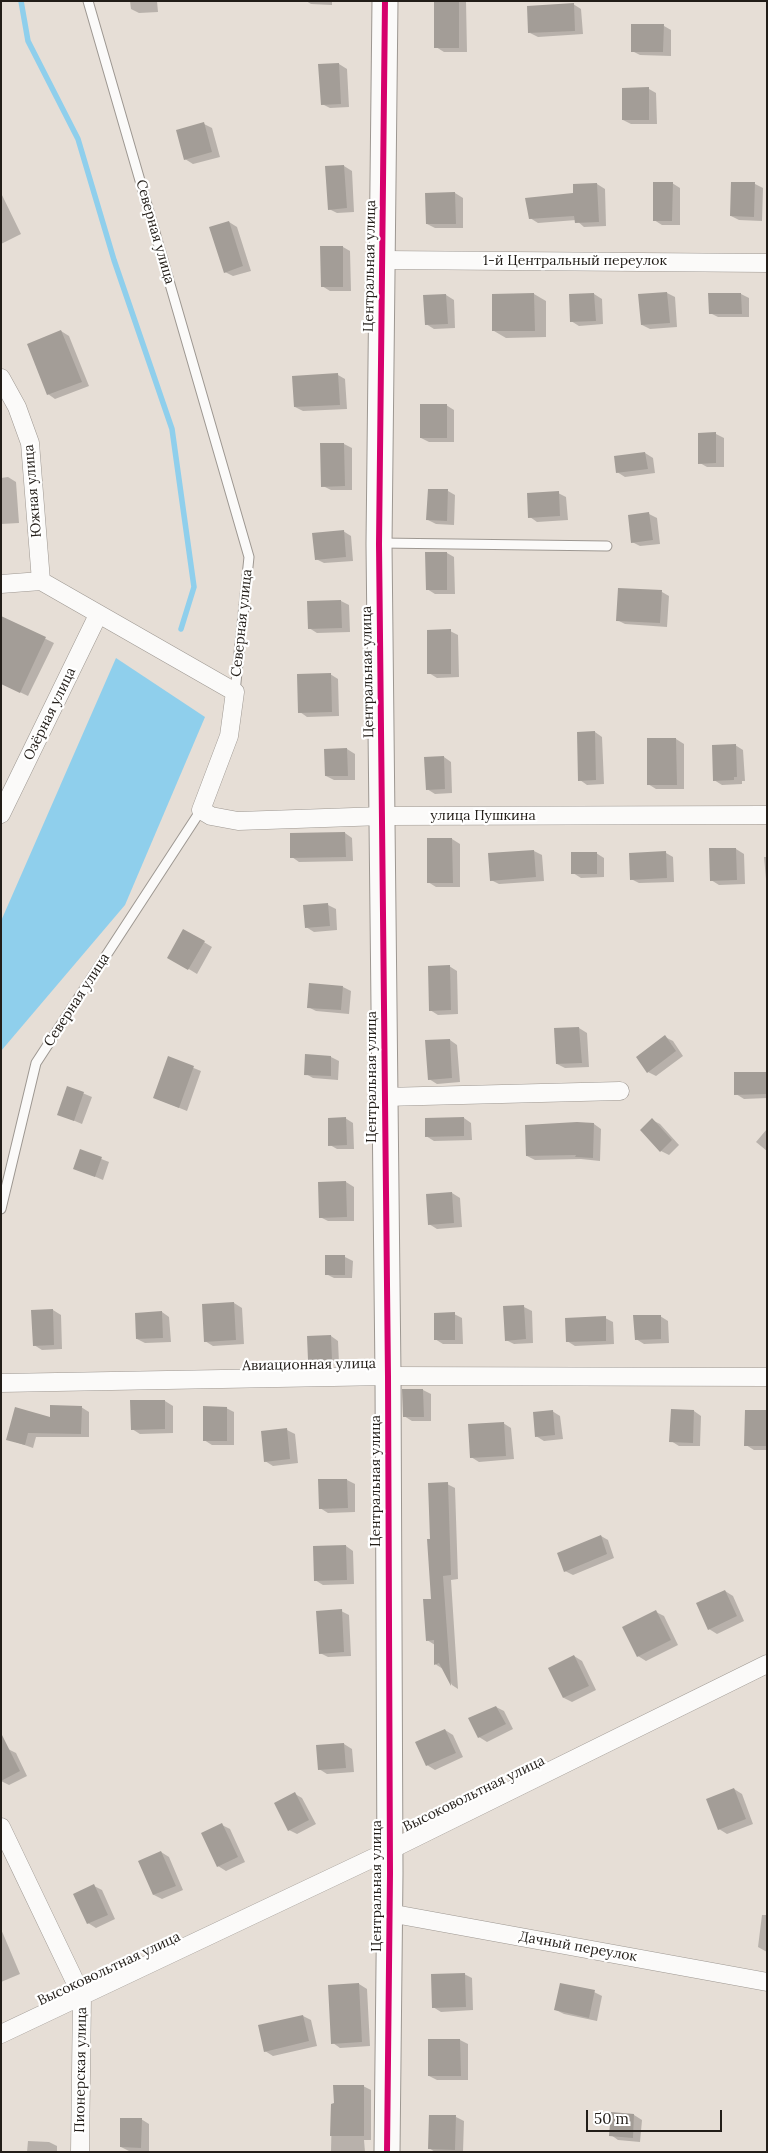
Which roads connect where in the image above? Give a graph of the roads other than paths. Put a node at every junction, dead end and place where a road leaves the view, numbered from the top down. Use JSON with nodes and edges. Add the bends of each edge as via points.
{"nodes":[{"id":1,"x":88,"y":1,"type":"edge"},
{"id":2,"x":385,"y":1,"type":"edge"},
{"id":3,"x":383,"y":260,"type":"junction"},
{"id":4,"x":767,"y":263,"type":"edge"},
{"id":5,"x":1,"y":378,"type":"edge"},
{"id":6,"x":379,"y":544,"type":"junction"},
{"id":7,"x":607,"y":546,"type":"dead end"},
{"id":8,"x":41,"y":581,"type":"junction"},
{"id":9,"x":1,"y":584,"type":"edge"},
{"id":10,"x":98,"y":615,"type":"junction"},
{"id":11,"x":235,"y":692,"type":"junction"},
{"id":12,"x":201,"y":810,"type":"junction"},
{"id":13,"x":1,"y":814,"type":"edge"},
{"id":14,"x":767,"y":815,"type":"edge"},
{"id":15,"x":383,"y":816,"type":"junction"},
{"id":16,"x":620,"y":1091,"type":"dead end"},
{"id":17,"x":384,"y":1097,"type":"junction"},
{"id":18,"x":1,"y":1209,"type":"edge"},
{"id":19,"x":388,"y":1376,"type":"junction"},
{"id":20,"x":767,"y":1377,"type":"edge"},
{"id":21,"x":1,"y":1383,"type":"edge"},
{"id":22,"x":767,"y":1664,"type":"edge"},
{"id":23,"x":1,"y":1827,"type":"edge"},
{"id":24,"x":390,"y":1850,"type":"junction"},
{"id":25,"x":389,"y":1913,"type":"junction"},
{"id":26,"x":767,"y":1982,"type":"edge"},
{"id":27,"x":82,"y":1996,"type":"junction"},
{"id":28,"x":1,"y":2034,"type":"edge"},
{"id":29,"x":80,"y":2152,"type":"edge"},
{"id":30,"x":388,"y":2152,"type":"edge"}],
"edges":[{"from":1,"to":11,"type":"lane","name":"Северная улица","via":[[249,557]]},
{"from":2,"to":3,"type":"street","name":"Центральная улица"},
{"from":3,"to":4,"type":"street","name":"1-й Центральный переулок"},
{"from":3,"to":6,"type":"street","name":"Центральная улица"},
{"from":5,"to":8,"type":"street","name":"Южная улица","via":[[17,407],[30,443]]},
{"from":6,"to":7,"type":"lane"},
{"from":6,"to":15,"type":"street","name":"Центральная улица"},
{"from":8,"to":9,"type":"street"},
{"from":8,"to":10,"type":"street"},
{"from":10,"to":11,"type":"street"},
{"from":10,"to":13,"type":"street","name":"Озёрная улица"},
{"from":11,"to":12,"type":"street","name":"Северная улица","via":[[229,736]]},
{"from":12,"to":15,"type":"street","name":"улица Пушкина","via":[[211,816],[238,821]]},
{"from":12,"to":18,"type":"lane","name":"Северная улица","via":[[36,1063]]},
{"from":14,"to":15,"type":"street","name":"улица Пушкина"},
{"from":15,"to":17,"type":"street","name":"Центральная улица"},
{"from":16,"to":17,"type":"street"},
{"from":17,"to":19,"type":"street","name":"Центральная улица"},
{"from":19,"to":20,"type":"street","name":"Авиационная улица"},
{"from":19,"to":21,"type":"street","name":"Авиационная улица"},
{"from":19,"to":24,"type":"street","name":"Центральная улица"},
{"from":22,"to":24,"type":"street","name":"Высоковольтная улица"},
{"from":23,"to":27,"type":"street","name":"Пионерская улица"},
{"from":24,"to":25,"type":"street","name":"Центральная улица"},
{"from":24,"to":27,"type":"street","name":"Высоковольтная улица"},
{"from":25,"to":26,"type":"street","name":"Дачный переулок"},
{"from":25,"to":30,"type":"street","name":"Центральная улица"},
{"from":27,"to":28,"type":"street","name":"Высоковольтная улица"},
{"from":27,"to":29,"type":"street","name":"Пионерская улица"}]}
